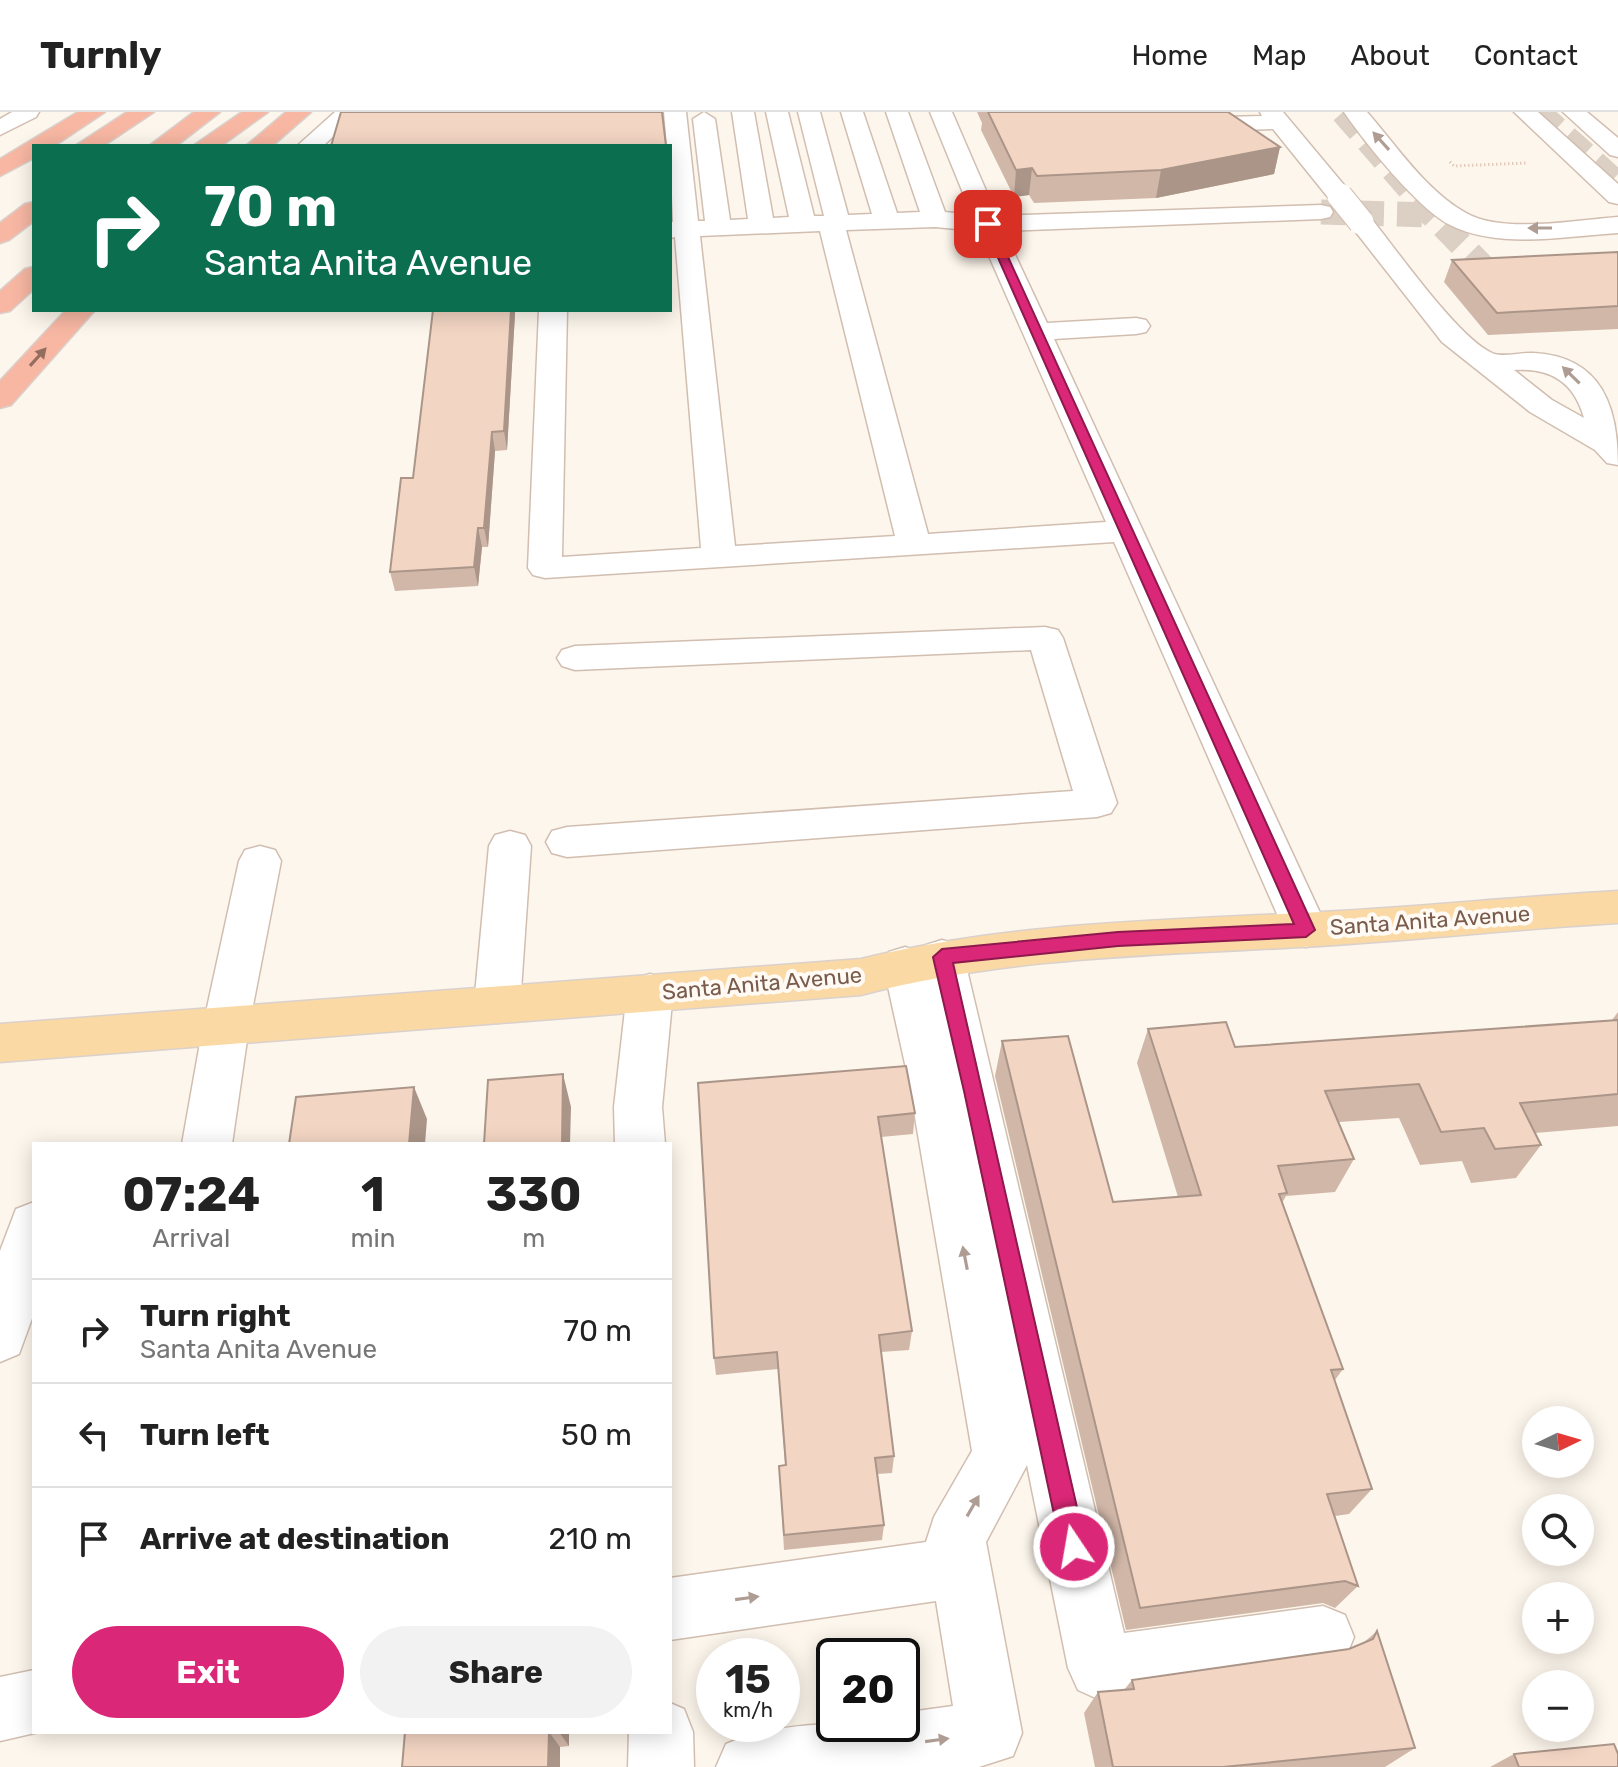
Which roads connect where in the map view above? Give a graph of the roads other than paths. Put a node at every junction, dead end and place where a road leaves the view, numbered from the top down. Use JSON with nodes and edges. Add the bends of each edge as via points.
{"nodes":[{"id":1,"x":28,"y":112,"type":"edge"},
{"id":2,"x":94,"y":112,"type":"edge"},
{"id":3,"x":143,"y":112,"type":"edge"},
{"id":4,"x":174,"y":112,"type":"edge"},
{"id":5,"x":209,"y":112,"type":"edge"},
{"id":6,"x":257,"y":112,"type":"edge"},
{"id":7,"x":300,"y":112,"type":"edge"},
{"id":8,"x":348,"y":112,"type":"edge"},
{"id":9,"x":687,"y":112,"type":"edge"},
{"id":10,"x":703,"y":112,"type":"edge"},
{"id":11,"x":718,"y":112,"type":"edge"},
{"id":12,"x":743,"y":112,"type":"edge"},
{"id":13,"x":764,"y":112,"type":"edge"},
{"id":14,"x":777,"y":112,"type":"edge"},
{"id":15,"x":794,"y":112,"type":"edge"},
{"id":16,"x":809,"y":112,"type":"edge"},
{"id":17,"x":823,"y":112,"type":"edge"},
{"id":18,"x":837,"y":112,"type":"edge"},
{"id":19,"x":852,"y":112,"type":"edge"},
{"id":20,"x":867,"y":112,"type":"edge"},
{"id":21,"x":882,"y":112,"type":"edge"},
{"id":22,"x":897,"y":112,"type":"edge"},
{"id":23,"x":910,"y":112,"type":"edge"},
{"id":24,"x":928,"y":112,"type":"edge"},
{"id":25,"x":941,"y":112,"type":"edge"},
{"id":26,"x":1355,"y":112,"type":"edge"},
{"id":27,"x":1525,"y":112,"type":"edge"},
{"id":28,"x":1574,"y":112,"type":"edge"},
{"id":29,"x":661,"y":113,"type":"edge"},
{"id":30,"x":1275,"y":117,"type":"edge"},
{"id":31,"x":1167,"y":126,"type":"edge"},
{"id":32,"x":0,"y":128,"type":"edge"},
{"id":33,"x":41,"y":144,"type":"edge"},
{"id":34,"x":90,"y":144,"type":"edge"},
{"id":35,"x":125,"y":144,"type":"edge"},
{"id":36,"x":164,"y":144,"type":"edge"},
{"id":37,"x":208,"y":144,"type":"edge"},
{"id":38,"x":260,"y":144,"type":"edge"},
{"id":39,"x":311,"y":144,"type":"edge"},
{"id":40,"x":672,"y":144,"type":"edge"},
{"id":41,"x":672,"y":144,"type":"edge"},
{"id":42,"x":32,"y":149,"type":"edge"},
{"id":43,"x":1618,"y":150,"type":"edge"},
{"id":44,"x":0,"y":169,"type":"edge"},
{"id":45,"x":32,"y":186,"type":"edge"},
{"id":46,"x":1618,"y":197,"type":"edge"},
{"id":47,"x":1330,"y":204,"type":"junction"},
{"id":48,"x":0,"y":210,"type":"edge"},
{"id":49,"x":32,"y":211,"type":"edge"},
{"id":50,"x":875,"y":222,"type":"junction"},
{"id":51,"x":1618,"y":225,"type":"edge"},
{"id":52,"x":702,"y":229,"type":"edge"},
{"id":53,"x":0,"y":235,"type":"edge"},
{"id":54,"x":32,"y":277,"type":"edge"},
{"id":55,"x":0,"y":305,"type":"edge"},
{"id":56,"x":79,"y":312,"type":"edge"},
{"id":57,"x":553,"y":312,"type":"edge"},
{"id":58,"x":1136,"y":326,"type":"dead end"},
{"id":59,"x":1037,"y":332,"type":"junction"},
{"id":60,"x":1487,"y":364,"type":"junction"},
{"id":61,"x":0,"y":399,"type":"edge"},
{"id":62,"x":1614,"y":447,"type":"edge"},
{"id":63,"x":1126,"y":531,"type":"junction"},
{"id":64,"x":914,"y":544,"type":"junction"},
{"id":65,"x":719,"y":556,"type":"junction"},
{"id":66,"x":575,"y":658,"type":"dead end"},
{"id":67,"x":567,"y":842,"type":"dead end"},
{"id":68,"x":510,"y":846,"type":"dead end"},
{"id":69,"x":260,"y":861,"type":"dead end"},
{"id":70,"x":1618,"y":907,"type":"edge"},
{"id":71,"x":1306,"y":930,"type":"junction"},
{"id":72,"x":924,"y":960,"type":"junction"},
{"id":73,"x":650,"y":992,"type":"junction"},
{"id":74,"x":497,"y":1005,"type":"junction"},
{"id":75,"x":226,"y":1026,"type":"junction"},
{"id":76,"x":0,"y":1043,"type":"edge"},
{"id":77,"x":207,"y":1142,"type":"edge"},
{"id":78,"x":640,"y":1142,"type":"edge"},
{"id":79,"x":32,"y":1213,"type":"edge"},
{"id":80,"x":0,"y":1216,"type":"edge"},
{"id":81,"x":32,"y":1232,"type":"edge"},
{"id":82,"x":0,"y":1336,"type":"edge"},
{"id":83,"x":960,"y":1567,"type":"junction"},
{"id":84,"x":672,"y":1609,"type":"edge"},
{"id":85,"x":1323,"y":1637,"type":"edge"},
{"id":86,"x":32,"y":1702,"type":"edge"},
{"id":87,"x":0,"y":1709,"type":"edge"},
{"id":88,"x":661,"y":1734,"type":"edge"},
{"id":89,"x":835,"y":1761,"type":"edge"},
{"id":90,"x":661,"y":1767,"type":"edge"},
{"id":91,"x":749,"y":1767,"type":"edge"}],
"edges":[{"from":1,"to":32,"type":"street"},
{"from":2,"to":33,"type":"highway"},
{"from":3,"to":34,"type":"highway"},
{"from":4,"to":35,"type":"highway"},
{"from":5,"to":36,"type":"highway"},
{"from":6,"to":37,"type":"highway"},
{"from":7,"to":38,"type":"highway"},
{"from":8,"to":39,"type":"street"},
{"from":9,"to":52,"type":"street"},
{"from":10,"to":52,"type":"street"},
{"from":11,"to":52,"type":"street"},
{"from":12,"to":50,"type":"street"},
{"from":13,"to":50,"type":"street"},
{"from":14,"to":50,"type":"street"},
{"from":15,"to":50,"type":"street"},
{"from":16,"to":50,"type":"street"},
{"from":17,"to":50,"type":"street"},
{"from":18,"to":50,"type":"street"},
{"from":19,"to":50,"type":"street"},
{"from":20,"to":50,"type":"street"},
{"from":21,"to":50,"type":"street"},
{"from":22,"to":50,"type":"street"},
{"from":23,"to":50,"type":"street"},
{"from":24,"to":50,"type":"street"},
{"from":25,"to":50,"type":"street"},
{"from":51,"to":26,"type":"street","one_way":true,"via":[[1497,227],[1460,220],[1440,207]]},
{"from":27,"to":46,"type":"street"},
{"from":28,"to":43,"type":"street"},
{"from":29,"to":41,"type":"street"},
{"from":30,"to":31,"type":"street"},
{"from":30,"to":47,"type":"street"},
{"from":40,"to":52,"type":"street"},
{"from":42,"to":44,"type":"highway"},
{"from":45,"to":48,"type":"highway"},
{"from":47,"to":50,"type":"street"},
{"from":47,"to":60,"type":"street","bridge":true,"via":[[1361,222],[1452,336]]},
{"from":49,"to":53,"type":"highway"},
{"from":50,"to":52,"type":"street"},
{"from":50,"to":59,"type":"street"},
{"from":50,"to":64,"type":"street"},
{"from":52,"to":65,"type":"street"},
{"from":54,"to":55,"type":"highway"},
{"from":61,"to":56,"type":"highway","one_way":true},
{"from":57,"to":65,"type":"street","via":[[545,568]]},
{"from":58,"to":59,"type":"street"},
{"from":59,"to":63,"type":"street"},
{"from":60,"to":62,"type":"street","via":[[1549,411]]},
{"from":62,"to":60,"type":"street","one_way":true,"via":[[1594,401],[1564,367],[1541,361]]},
{"from":63,"to":64,"type":"street"},
{"from":63,"to":71,"type":"street"},
{"from":64,"to":65,"type":"street"},
{"from":66,"to":67,"type":"street","via":[[1045,638],[1097,803]]},
{"from":68,"to":74,"type":"street"},
{"from":69,"to":75,"type":"street"},
{"from":70,"to":71,"type":"main road","name":"Santa Anita Avenue"},
{"from":71,"to":72,"type":"main road","name":"Santa Anita Avenue","via":[[1118,939]]},
{"from":72,"to":73,"type":"main road","name":"Santa Anita Avenue","via":[[861,977]]},
{"from":83,"to":72,"type":"street","one_way":true,"via":[[955,1538],[1002,1456],[933,1082]]},
{"from":72,"to":85,"type":"street","via":[[974,1091],[1100,1668]]},
{"from":73,"to":74,"type":"main road","name":"Santa Anita Avenue"},
{"from":73,"to":78,"type":"street","via":[[638,1107]]},
{"from":74,"to":75,"type":"main road","name":"Santa Anita Avenue"},
{"from":75,"to":76,"type":"main road","name":"Santa Anita Avenue"},
{"from":75,"to":77,"type":"street"},
{"from":79,"to":80,"type":"street"},
{"from":81,"to":82,"type":"street"},
{"from":84,"to":83,"type":"street","one_way":true},
{"from":89,"to":83,"type":"street","one_way":true,"via":[[990,1733]]},
{"from":86,"to":87,"type":"street"},
{"from":88,"to":90,"type":"street"},
{"from":89,"to":91,"type":"street"}]}
